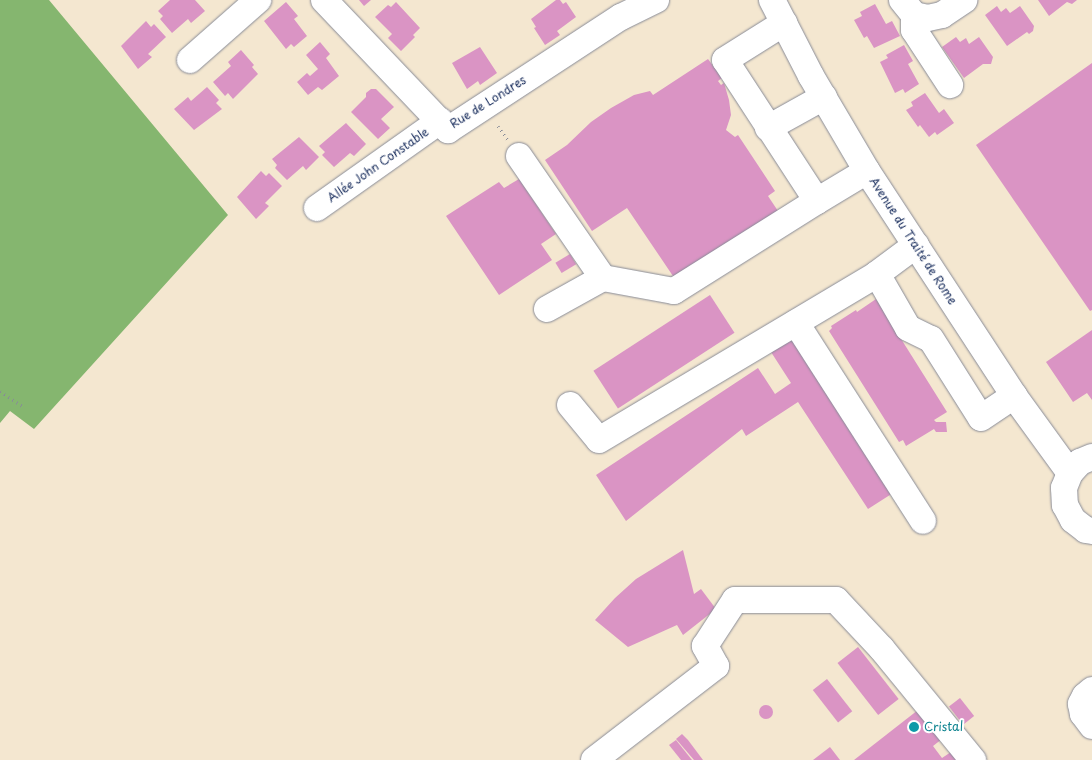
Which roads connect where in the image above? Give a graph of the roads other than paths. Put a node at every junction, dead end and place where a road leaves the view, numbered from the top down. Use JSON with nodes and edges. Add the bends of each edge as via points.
{"nodes":[{"id":1,"x":258,"y":0,"type":"edge"},
{"id":2,"x":324,"y":0,"type":"edge"},
{"id":3,"x":656,"y":0,"type":"edge"},
{"id":4,"x":772,"y":0,"type":"edge"},
{"id":5,"x":964,"y":0,"type":"edge"},
{"id":6,"x":908,"y":7,"type":"edge"},
{"id":7,"x":615,"y":8,"type":"edge"},
{"id":8,"x":784,"y":23,"type":"junction"},
{"id":9,"x":190,"y":60,"type":"dead end"},
{"id":10,"x":950,"y":85,"type":"dead end"},
{"id":11,"x":824,"y":97,"type":"junction"},
{"id":12,"x":440,"y":121,"type":"junction"},
{"id":13,"x":768,"y":128,"type":"junction"},
{"id":14,"x":519,"y":156,"type":"road end"},
{"id":15,"x":867,"y":171,"type":"junction"},
{"id":16,"x":817,"y":201,"type":"junction"},
{"id":17,"x":316,"y":208,"type":"dead end"},
{"id":18,"x":916,"y":245,"type":"junction"},
{"id":19,"x":877,"y":274,"type":"junction"},
{"id":20,"x":603,"y":278,"type":"junction"},
{"id":21,"x":547,"y":309,"type":"dead end"},
{"id":22,"x":796,"y":323,"type":"junction"},
{"id":23,"x":1014,"y":396,"type":"junction"},
{"id":24,"x":570,"y":405,"type":"dead end"},
{"id":25,"x":1092,"y":457,"type":"edge"},
{"id":26,"x":1070,"y":473,"type":"junction"},
{"id":27,"x":923,"y":521,"type":"dead end"},
{"id":28,"x":1092,"y":531,"type":"edge"},
{"id":29,"x":1092,"y":690,"type":"edge"},
{"id":30,"x":1092,"y":726,"type":"edge"},
{"id":31,"x":594,"y":760,"type":"edge"},
{"id":32,"x":974,"y":760,"type":"edge"}],
"edges":[{"from":1,"to":9,"type":"street"},
{"from":2,"to":12,"type":"street","name":"Rue de Londres"},
{"from":3,"to":7,"type":"street","name":"Rue de Londres"},
{"from":4,"to":8,"type":"street","name":"Avenue du Traité de Rome"},
{"from":5,"to":6,"type":"street","via":[[942,15],[928,18]]},
{"from":6,"to":10,"type":"street","via":[[914,30]]},
{"from":7,"to":12,"type":"street","name":"Rue de Londres","via":[[484,107],[448,130]]},
{"from":8,"to":11,"type":"street","name":"Avenue du Traité de Rome"},
{"from":8,"to":13,"type":"street","via":[[725,60]]},
{"from":11,"to":13,"type":"street"},
{"from":11,"to":15,"type":"street","name":"Avenue du Traité de Rome"},
{"from":12,"to":17,"type":"street","name":"Allée John Constable"},
{"from":13,"to":16,"type":"street"},
{"from":14,"to":20,"type":"street"},
{"from":15,"to":16,"type":"street"},
{"from":15,"to":18,"type":"street","name":"Avenue du Traité de Rome"},
{"from":16,"to":20,"type":"street","via":[[674,291]]},
{"from":18,"to":19,"type":"street"},
{"from":18,"to":23,"type":"street","name":"Avenue du Traité de Rome"},
{"from":19,"to":22,"type":"street"},
{"from":19,"to":23,"type":"street","via":[[908,328],[931,338],[981,418]]},
{"from":20,"to":21,"type":"street"},
{"from":22,"to":24,"type":"street","via":[[599,440]]},
{"from":22,"to":27,"type":"street"},
{"from":23,"to":26,"type":"street","name":"Avenue du Traité de Rome"},
{"from":25,"to":26,"type":"street","via":[[1080,462]]},
{"from":26,"to":28,"type":"street","via":[[1064,488],[1065,505],[1073,520]]},
{"from":29,"to":30,"type":"street","via":[[1081,704],[1083,714]]},
{"from":31,"to":32,"type":"street","via":[[716,666],[705,646],[735,600],[836,600],[882,649]]}]}
